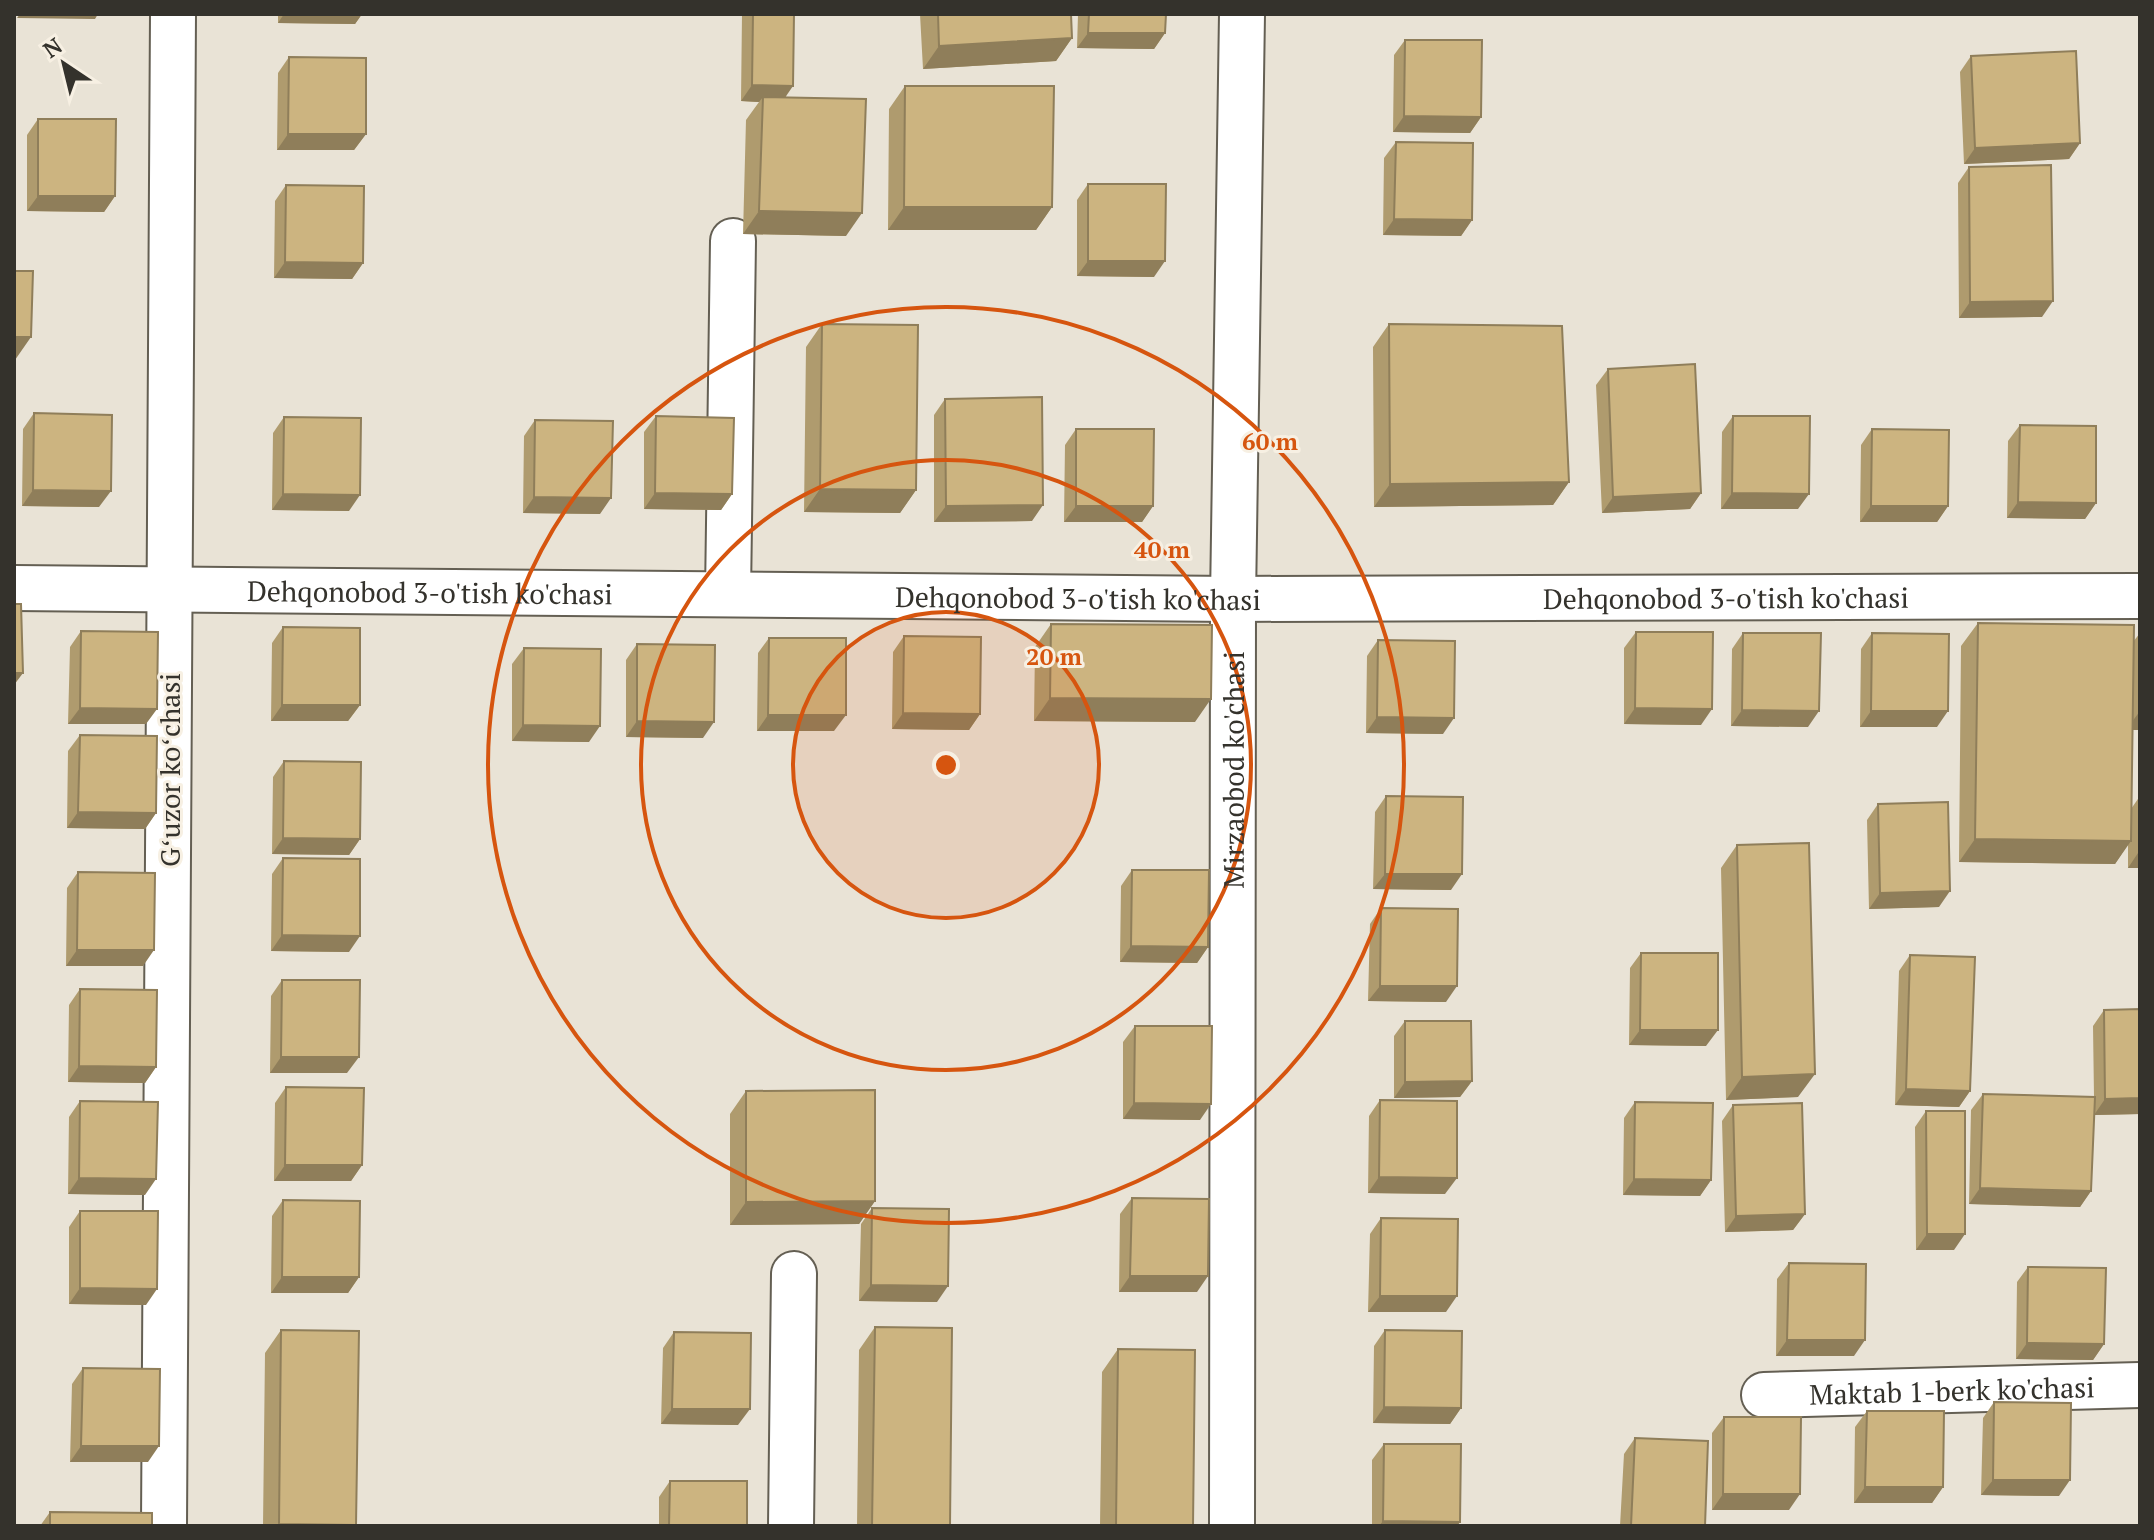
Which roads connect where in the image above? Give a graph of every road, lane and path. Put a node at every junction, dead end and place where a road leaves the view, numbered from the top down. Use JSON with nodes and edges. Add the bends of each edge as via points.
{"nodes":[{"id":1,"x":173,"y":14,"type":"edge"},
{"id":2,"x":1242,"y":14,"type":"edge"},
{"id":3,"x":733,"y":241,"type":"dead end"},
{"id":4,"x":14,"y":588,"type":"edge"},
{"id":5,"x":170,"y":590,"type":"junction"},
{"id":6,"x":728,"y":594,"type":"junction"},
{"id":7,"x":2140,"y":596,"type":"edge"},
{"id":8,"x":1233,"y":599,"type":"junction"},
{"id":9,"x":794,"y":1274,"type":"dead end"},
{"id":10,"x":2140,"y":1385,"type":"edge"},
{"id":11,"x":1764,"y":1395,"type":"dead end"},
{"id":12,"x":164,"y":1526,"type":"edge"},
{"id":13,"x":791,"y":1526,"type":"edge"},
{"id":14,"x":1232,"y":1526,"type":"edge"}],
"edges":[{"from":1,"to":5,"type":"street","name":"Gʻuzor koʻchasi"},
{"from":2,"to":8,"type":"street","name":"Mirzaobod ko'chasi"},
{"from":3,"to":6,"type":"street"},
{"from":4,"to":5,"type":"street","name":"Dehqonobod 3-o'tish ko'chasi"},
{"from":5,"to":6,"type":"street","name":"Dehqonobod 3-o'tish ko'chasi"},
{"from":5,"to":12,"type":"street","name":"Gʻuzor koʻchasi"},
{"from":6,"to":8,"type":"street","name":"Dehqonobod 3-o'tish ko'chasi"},
{"from":7,"to":8,"type":"street","name":"Dehqonobod 3-o'tish ko'chasi"},
{"from":8,"to":14,"type":"street","name":"Mirzaobod ko'chasi"},
{"from":9,"to":13,"type":"street"},
{"from":10,"to":11,"type":"street","name":"Maktab 1-berk ko'chasi"}]}
